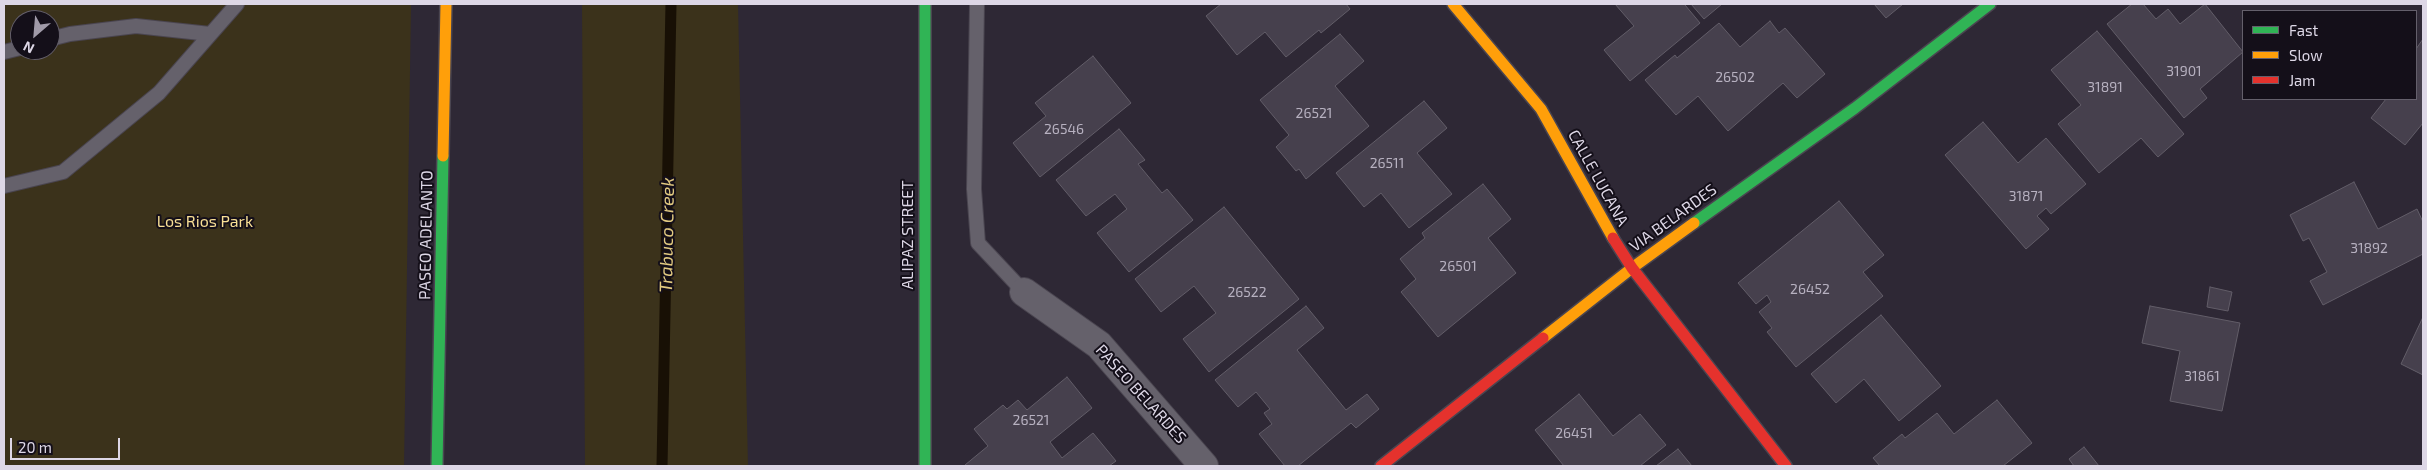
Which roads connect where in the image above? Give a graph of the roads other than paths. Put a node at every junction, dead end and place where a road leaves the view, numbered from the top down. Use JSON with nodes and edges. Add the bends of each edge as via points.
{"nodes":[{"id":1,"x":237,"y":4,"type":"edge"},
{"id":2,"x":446,"y":4,"type":"edge"},
{"id":3,"x":925,"y":4,"type":"edge"},
{"id":4,"x":976,"y":4,"type":"edge"},
{"id":5,"x":1453,"y":4,"type":"edge"},
{"id":6,"x":1990,"y":4,"type":"edge"},
{"id":7,"x":210,"y":34,"type":"junction"},
{"id":8,"x":60,"y":36,"type":"edge"},
{"id":9,"x":4,"y":186,"type":"edge"},
{"id":10,"x":1632,"y":268,"type":"junction"},
{"id":11,"x":1024,"y":292,"type":"joint"},
{"id":12,"x":437,"y":466,"type":"edge"},
{"id":13,"x":925,"y":466,"type":"edge"},
{"id":14,"x":1204,"y":466,"type":"edge"},
{"id":15,"x":1381,"y":466,"type":"edge"},
{"id":16,"x":1786,"y":466,"type":"edge"}],
"edges":[{"from":1,"to":7,"type":"lane"},
{"from":2,"to":12,"type":"street","name":"PASEO ADELANTO"},
{"from":3,"to":13,"type":"street","name":"ALIPAZ STREET"},
{"from":4,"to":11,"type":"lane","via":[[974,189],[978,243]]},
{"from":5,"to":10,"type":"street","name":"CALLE LUCANA","via":[[1541,110]]},
{"from":6,"to":10,"type":"street","name":"VIA BELARDES","via":[[1854,108]]},
{"from":7,"to":8,"type":"lane","via":[[136,26]]},
{"from":7,"to":9,"type":"lane","via":[[159,93],[63,172]]},
{"from":10,"to":15,"type":"street","name":"VIA BELARDES"},
{"from":10,"to":16,"type":"street","name":"CALLE LUCANA"},
{"from":11,"to":14,"type":"street","name":"PASEO BELARDES","via":[[1099,345]]}]}
